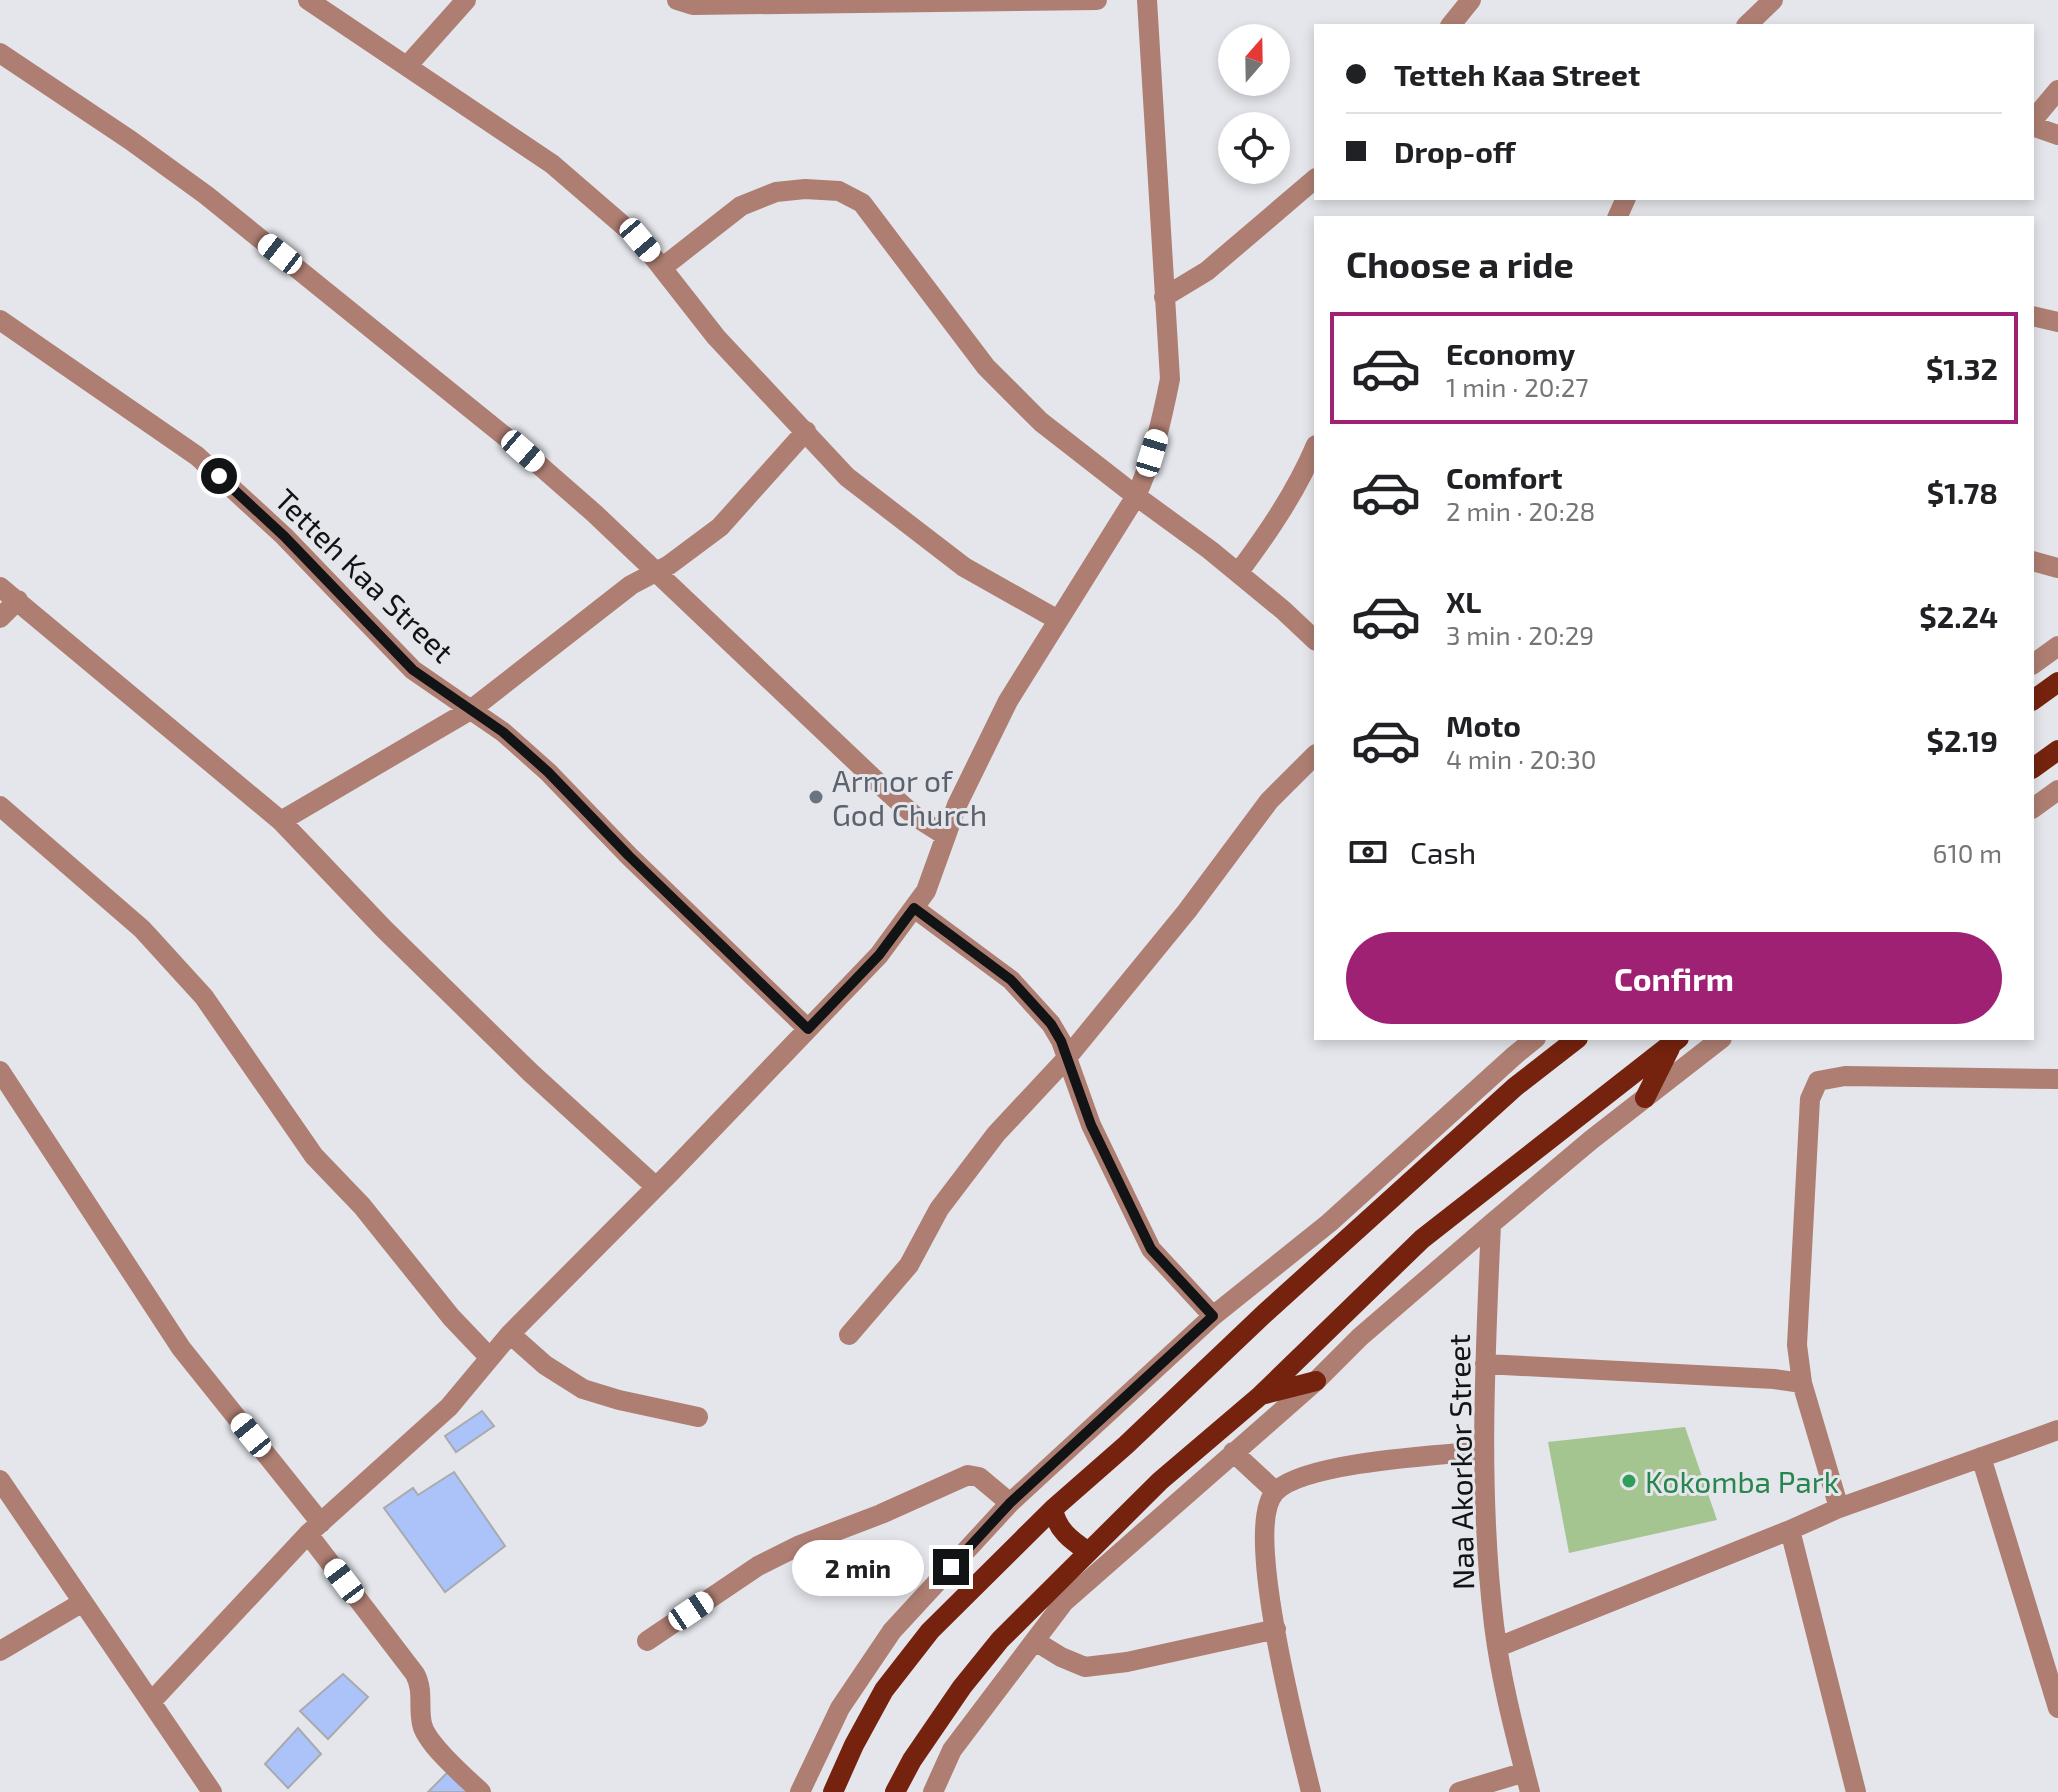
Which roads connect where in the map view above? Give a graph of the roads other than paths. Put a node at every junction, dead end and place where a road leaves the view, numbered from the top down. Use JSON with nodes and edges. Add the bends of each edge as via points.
{"nodes":[{"id":1,"x":308,"y":0,"type":"edge"},
{"id":2,"x":466,"y":0,"type":"edge"},
{"id":3,"x":677,"y":0,"type":"edge"},
{"id":4,"x":1097,"y":0,"type":"edge"},
{"id":5,"x":1147,"y":0,"type":"edge"},
{"id":6,"x":1471,"y":0,"type":"edge"},
{"id":7,"x":1773,"y":0,"type":"edge"},
{"id":8,"x":1452,"y":24,"type":"edge"},
{"id":9,"x":1748,"y":24,"type":"edge"},
{"id":10,"x":0,"y":53,"type":"edge"},
{"id":11,"x":408,"y":65,"type":"junction"},
{"id":12,"x":2058,"y":90,"type":"edge"},
{"id":13,"x":2034,"y":121,"type":"edge"},
{"id":14,"x":2034,"y":125,"type":"edge"},
{"id":15,"x":2058,"y":135,"type":"edge"},
{"id":16,"x":1314,"y":180,"type":"edge"},
{"id":17,"x":663,"y":267,"type":"junction"},
{"id":18,"x":1164,"y":297,"type":"junction"},
{"id":19,"x":2034,"y":316,"type":"edge"},
{"id":20,"x":0,"y":320,"type":"edge"},
{"id":21,"x":2058,"y":322,"type":"edge"},
{"id":22,"x":806,"y":431,"type":"junction"},
{"id":23,"x":1314,"y":450,"type":"edge"},
{"id":24,"x":1136,"y":496,"type":"junction"},
{"id":25,"x":2034,"y":562,"type":"edge"},
{"id":26,"x":2058,"y":568,"type":"edge"},
{"id":27,"x":655,"y":572,"type":"junction"},
{"id":28,"x":1238,"y":573,"type":"junction"},
{"id":29,"x":0,"y":587,"type":"edge"},
{"id":30,"x":18,"y":600,"type":"junction"},
{"id":31,"x":0,"y":618,"type":"edge"},
{"id":32,"x":1058,"y":620,"type":"junction"},
{"id":33,"x":1314,"y":639,"type":"edge"},
{"id":34,"x":2058,"y":646,"type":"edge"},
{"id":35,"x":2034,"y":664,"type":"edge"},
{"id":36,"x":2058,"y":682,"type":"edge"},
{"id":37,"x":2034,"y":700,"type":"edge"},
{"id":38,"x":472,"y":709,"type":"junction"},
{"id":39,"x":2058,"y":750,"type":"edge"},
{"id":40,"x":1314,"y":756,"type":"edge"},
{"id":41,"x":2034,"y":768,"type":"edge"},
{"id":42,"x":2058,"y":790,"type":"edge"},
{"id":43,"x":0,"y":806,"type":"edge"},
{"id":44,"x":2034,"y":808,"type":"edge"},
{"id":45,"x":281,"y":821,"type":"junction"},
{"id":46,"x":946,"y":836,"type":"junction"},
{"id":47,"x":914,"y":908,"type":"junction"},
{"id":48,"x":808,"y":1029,"type":"junction"},
{"id":49,"x":1576,"y":1040,"type":"edge"},
{"id":50,"x":1719,"y":1040,"type":"edge"},
{"id":51,"x":1675,"y":1041,"type":"edge"},
{"id":52,"x":1512,"y":1046,"type":"edge"},
{"id":53,"x":1066,"y":1059,"type":"junction"},
{"id":54,"x":0,"y":1071,"type":"edge"},
{"id":55,"x":2058,"y":1079,"type":"edge"},
{"id":56,"x":1645,"y":1098,"type":"junction"},
{"id":57,"x":656,"y":1187,"type":"junction"},
{"id":58,"x":1491,"y":1224,"type":"junction"},
{"id":59,"x":1213,"y":1316,"type":"junction"},
{"id":60,"x":510,"y":1334,"type":"junction"},
{"id":61,"x":849,"y":1335,"type":"dead end"},
{"id":62,"x":490,"y":1358,"type":"junction"},
{"id":63,"x":1485,"y":1364,"type":"junction"},
{"id":64,"x":1316,"y":1381,"type":"junction"},
{"id":65,"x":1802,"y":1383,"type":"junction"},
{"id":66,"x":1261,"y":1395,"type":"junction"},
{"id":67,"x":698,"y":1417,"type":"dead end"},
{"id":68,"x":2058,"y":1430,"type":"edge"},
{"id":69,"x":1483,"y":1451,"type":"junction"},
{"id":70,"x":1233,"y":1452,"type":"junction"},
{"id":71,"x":1981,"y":1457,"type":"junction"},
{"id":72,"x":0,"y":1480,"type":"edge"},
{"id":73,"x":1275,"y":1491,"type":"junction"},
{"id":74,"x":1010,"y":1503,"type":"junction"},
{"id":75,"x":1839,"y":1508,"type":"junction"},
{"id":76,"x":1053,"y":1509,"type":"junction"},
{"id":77,"x":315,"y":1528,"type":"junction"},
{"id":78,"x":1790,"y":1530,"type":"junction"},
{"id":79,"x":1087,"y":1551,"type":"junction"},
{"id":80,"x":83,"y":1602,"type":"junction"},
{"id":81,"x":1276,"y":1629,"type":"junction"},
{"id":82,"x":647,"y":1641,"type":"dead end"},
{"id":83,"x":1035,"y":1641,"type":"junction"},
{"id":84,"x":1498,"y":1647,"type":"junction"},
{"id":85,"x":0,"y":1651,"type":"edge"},
{"id":86,"x":151,"y":1702,"type":"junction"},
{"id":87,"x":2058,"y":1708,"type":"edge"},
{"id":88,"x":1527,"y":1782,"type":"edge"},
{"id":89,"x":212,"y":1792,"type":"edge"},
{"id":90,"x":481,"y":1792,"type":"edge"},
{"id":91,"x":800,"y":1792,"type":"edge"},
{"id":92,"x":833,"y":1792,"type":"edge"},
{"id":93,"x":895,"y":1792,"type":"edge"},
{"id":94,"x":933,"y":1792,"type":"edge"},
{"id":95,"x":1311,"y":1792,"type":"edge"},
{"id":96,"x":1459,"y":1792,"type":"edge"},
{"id":97,"x":1856,"y":1792,"type":"edge"}],
"edges":[{"from":1,"to":11,"type":"street"},
{"from":2,"to":11,"type":"street"},
{"from":3,"to":4,"type":"street","via":[[693,5]]},
{"from":5,"to":18,"type":"street"},
{"from":6,"to":8,"type":"street"},
{"from":7,"to":9,"type":"street"},
{"from":10,"to":27,"type":"street","via":[[206,195],[523,451]]},
{"from":11,"to":17,"type":"street","via":[[552,164],[640,240]]},
{"from":12,"to":13,"type":"street"},
{"from":14,"to":15,"type":"street"},
{"from":16,"to":18,"type":"street","via":[[1207,271]]},
{"from":17,"to":22,"type":"street","via":[[716,337]]},
{"from":17,"to":24,"type":"street","via":[[741,206],[776,192],[839,191],[862,203],[986,367],[1041,422]]},
{"from":18,"to":24,"type":"street","via":[[1170,379]]},
{"from":19,"to":21,"type":"street"},
{"from":20,"to":38,"type":"street","name":"Tetteh Kaa Street","via":[[197,456],[284,536],[413,670]]},
{"from":22,"to":27,"type":"street","via":[[720,527]]},
{"from":22,"to":32,"type":"street","via":[[847,477],[910,527],[964,567]]},
{"from":23,"to":28,"type":"street","via":[[1274,525]]},
{"from":24,"to":28,"type":"street"},
{"from":24,"to":32,"type":"street"},
{"from":25,"to":26,"type":"street"},
{"from":27,"to":38,"type":"street"},
{"from":27,"to":46,"type":"street","via":[[890,794]]},
{"from":28,"to":33,"type":"street"},
{"from":29,"to":30,"type":"street"},
{"from":30,"to":31,"type":"street"},
{"from":30,"to":45,"type":"street"},
{"from":32,"to":46,"type":"street","via":[[1008,701]]},
{"from":34,"to":35,"type":"street"},
{"from":36,"to":37,"type":"main road"},
{"from":38,"to":45,"type":"street"},
{"from":38,"to":48,"type":"street","name":"Tetteh Kaa Street","via":[[548,772]]},
{"from":39,"to":41,"type":"main road"},
{"from":40,"to":53,"type":"street","via":[[1269,801]]},
{"from":42,"to":44,"type":"street"},
{"from":43,"to":62,"type":"street","via":[[142,929],[204,997],[314,1156]]},
{"from":45,"to":57,"type":"street","via":[[508,1051]]},
{"from":46,"to":47,"type":"street","via":[[926,891]]},
{"from":47,"to":48,"type":"street","via":[[879,955]]},
{"from":47,"to":53,"type":"street","via":[[1011,980],[1051,1024]]},
{"from":48,"to":57,"type":"street"},
{"from":49,"to":76,"type":"main road","via":[[1503,1098]]},
{"from":50,"to":56,"type":"street"},
{"from":51,"to":56,"type":"main road"},
{"from":51,"to":66,"type":"main road","via":[[1422,1239]]},
{"from":52,"to":59,"type":"street","via":[[1329,1223]]},
{"from":53,"to":59,"type":"street","via":[[1091,1125],[1151,1249]]},
{"from":53,"to":61,"type":"street","via":[[954,1186],[909,1265]]},
{"from":54,"to":77,"type":"street","via":[[181,1348]]},
{"from":55,"to":65,"type":"street","via":[[1860,1075],[1818,1081],[1810,1099],[1800,1274],[1797,1345]]},
{"from":56,"to":58,"type":"street"},
{"from":57,"to":60,"type":"street"},
{"from":58,"to":63,"type":"street","name":"Naa Akorkor Street"},
{"from":58,"to":64,"type":"street"},
{"from":59,"to":74,"type":"street"},
{"from":60,"to":62,"type":"street"},
{"from":60,"to":67,"type":"street","via":[[583,1389]]},
{"from":62,"to":77,"type":"street","via":[[449,1407]]},
{"from":63,"to":65,"type":"street"},
{"from":63,"to":69,"type":"street","name":"Naa Akorkor Street"},
{"from":64,"to":66,"type":"main road"},
{"from":64,"to":70,"type":"street"},
{"from":65,"to":75,"type":"street"},
{"from":66,"to":79,"type":"main road"},
{"from":68,"to":71,"type":"street"},
{"from":69,"to":73,"type":"street","via":[[1365,1462],[1300,1478]]},
{"from":69,"to":84,"type":"street","name":"Naa Akorkor Street"},
{"from":70,"to":73,"type":"street"},
{"from":70,"to":83,"type":"street","via":[[1064,1602]]},
{"from":71,"to":75,"type":"street"},
{"from":71,"to":87,"type":"street"},
{"from":72,"to":80,"type":"street"},
{"from":73,"to":81,"type":"street","via":[[1265,1517],[1265,1554]]},
{"from":74,"to":82,"type":"street","via":[[979,1477],[968,1475],[758,1566]]},
{"from":74,"to":91,"type":"street","via":[[892,1631],[840,1708]]},
{"from":75,"to":78,"type":"street"},
{"from":76,"to":79,"type":"main road","via":[[1062,1532]]},
{"from":76,"to":92,"type":"main road","via":[[930,1631],[884,1690]]},
{"from":77,"to":86,"type":"street"},
{"from":77,"to":90,"type":"street","via":[[415,1674],[425,1733]]},
{"from":78,"to":84,"type":"street"},
{"from":78,"to":97,"type":"street"},
{"from":79,"to":93,"type":"main road","via":[[962,1687]]},
{"from":80,"to":85,"type":"street"},
{"from":80,"to":86,"type":"street"},
{"from":81,"to":83,"type":"street","via":[[1085,1667]]},
{"from":81,"to":95,"type":"street"},
{"from":83,"to":94,"type":"street","via":[[952,1750]]},
{"from":84,"to":88,"type":"street","name":"Naa Akorkor Street"},
{"from":86,"to":89,"type":"street"},
{"from":88,"to":96,"type":"street"}]}
